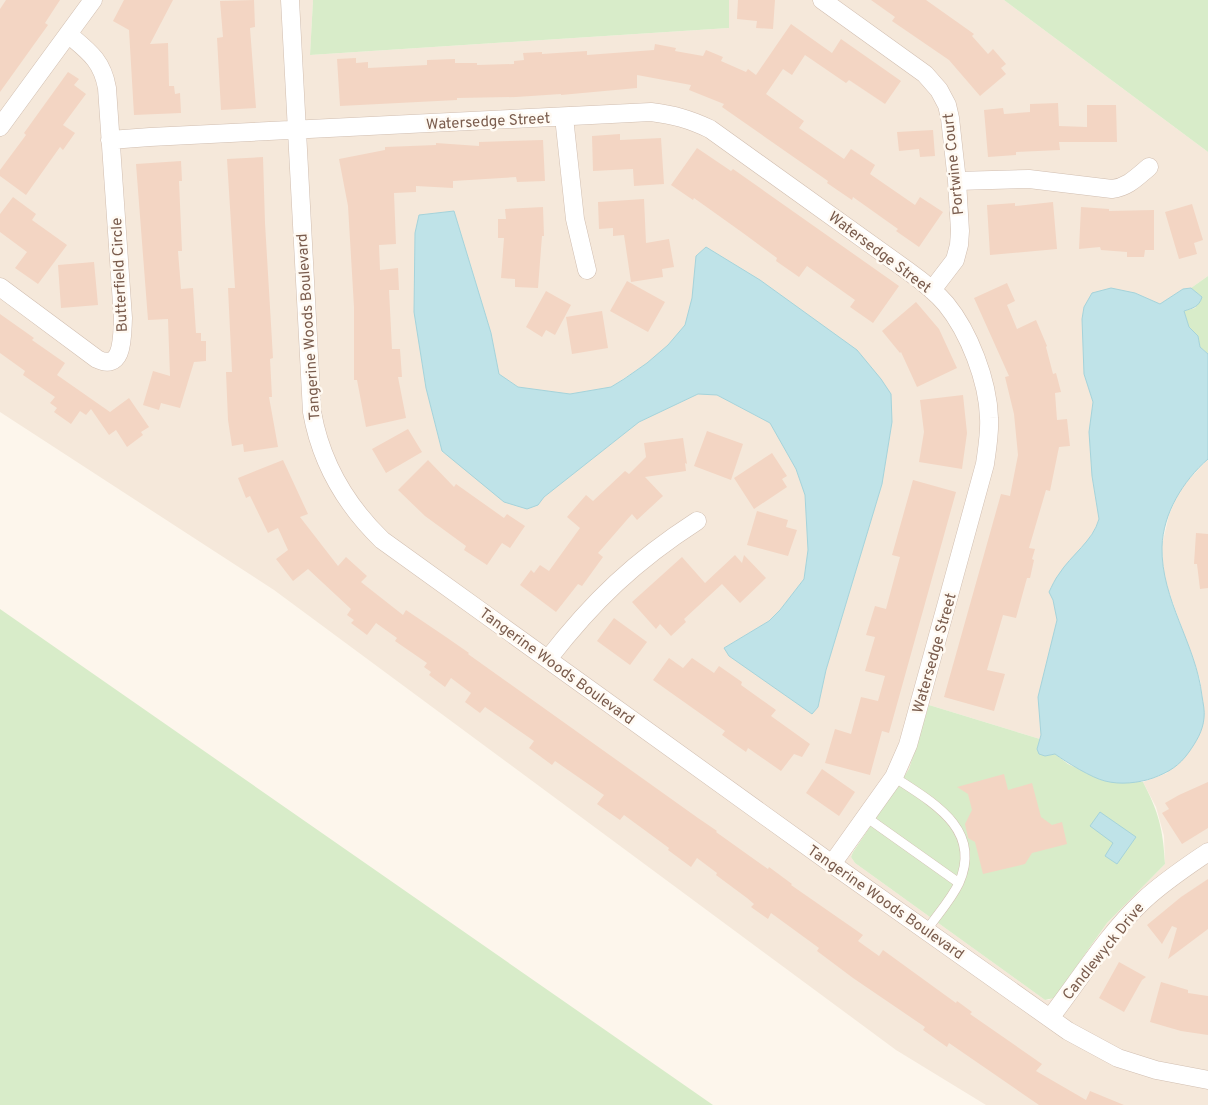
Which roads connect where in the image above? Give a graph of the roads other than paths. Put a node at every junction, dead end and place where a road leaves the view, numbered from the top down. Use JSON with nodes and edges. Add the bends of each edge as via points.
{"nodes":[{"id":1,"x":93,"y":0,"type":"edge"},
{"id":2,"x":290,"y":0,"type":"edge"},
{"id":3,"x":822,"y":0,"type":"edge"},
{"id":4,"x":68,"y":34,"type":"junction"},
{"id":5,"x":564,"y":117,"type":"junction"},
{"id":6,"x":0,"y":127,"type":"edge"},
{"id":7,"x":296,"y":130,"type":"junction"},
{"id":8,"x":110,"y":140,"type":"junction"},
{"id":9,"x":1149,"y":167,"type":"dead end"},
{"id":10,"x":957,"y":181,"type":"junction"},
{"id":11,"x":587,"y":270,"type":"dead end"},
{"id":12,"x":0,"y":288,"type":"edge"},
{"id":13,"x":932,"y":290,"type":"junction"},
{"id":14,"x":697,"y":521,"type":"dead end"},
{"id":15,"x":548,"y":659,"type":"junction"},
{"id":16,"x":894,"y":777,"type":"junction"},
{"id":17,"x":866,"y":817,"type":"junction"},
{"id":18,"x":1208,"y":852,"type":"edge"},
{"id":19,"x":832,"y":864,"type":"junction"},
{"id":20,"x":958,"y":883,"type":"junction"},
{"id":21,"x":926,"y":930,"type":"junction"},
{"id":22,"x":1050,"y":1018,"type":"junction"},
{"id":23,"x":1208,"y":1080,"type":"edge"}],
"edges":[{"from":1,"to":4,"type":"street"},
{"from":2,"to":7,"type":"street","name":"Tangerine Woods Boulevard"},
{"from":3,"to":10,"type":"street","name":"Portwine Court","via":[[925,74],[939,90],[950,118]]},
{"from":4,"to":6,"type":"street"},
{"from":4,"to":8,"type":"street","name":"Butterfield Circle","via":[[90,52],[105,77]]},
{"from":5,"to":7,"type":"street","name":"Watersedge Street"},
{"from":5,"to":11,"type":"street","via":[[575,219]]},
{"from":5,"to":13,"type":"street","name":"Watersedge Street","via":[[651,112],[687,118],[702,125]]},
{"from":7,"to":8,"type":"street"},
{"from":7,"to":15,"type":"street","name":"Tangerine Woods Boulevard","via":[[312,412],[330,471],[354,510],[382,540]]},
{"from":8,"to":12,"type":"street","name":"Butterfield Circle","via":[[123,318],[121,344],[116,357],[110,362],[97,359]]},
{"from":9,"to":10,"type":"street","via":[[1130,183],[1112,189],[1030,179]]},
{"from":10,"to":13,"type":"street","name":"Portwine Court","via":[[959,245],[955,260]]},
{"from":13,"to":16,"type":"street","name":"Watersedge Street","via":[[958,321],[978,365],[986,392],[988,440],[979,490],[908,745]]},
{"from":14,"to":15,"type":"street","via":[[665,542],[613,585]]},
{"from":15,"to":19,"type":"street","name":"Tangerine Woods Boulevard"},
{"from":16,"to":17,"type":"street","name":"Watersedge Street"},
{"from":16,"to":20,"type":"lane","via":[[944,812],[957,828],[965,855]]},
{"from":17,"to":19,"type":"street","name":"Watersedge Street"},
{"from":17,"to":20,"type":"lane"},
{"from":18,"to":22,"type":"street","name":"Candlewyck Drive","via":[[1144,900],[1107,942]]},
{"from":19,"to":21,"type":"street","name":"Tangerine Woods Boulevard"},
{"from":20,"to":21,"type":"lane"},
{"from":21,"to":22,"type":"street","name":"Tangerine Woods Boulevard"},
{"from":22,"to":23,"type":"street","name":"Tangerine Woods Boulevard","via":[[1118,1058],[1156,1070]]}]}
